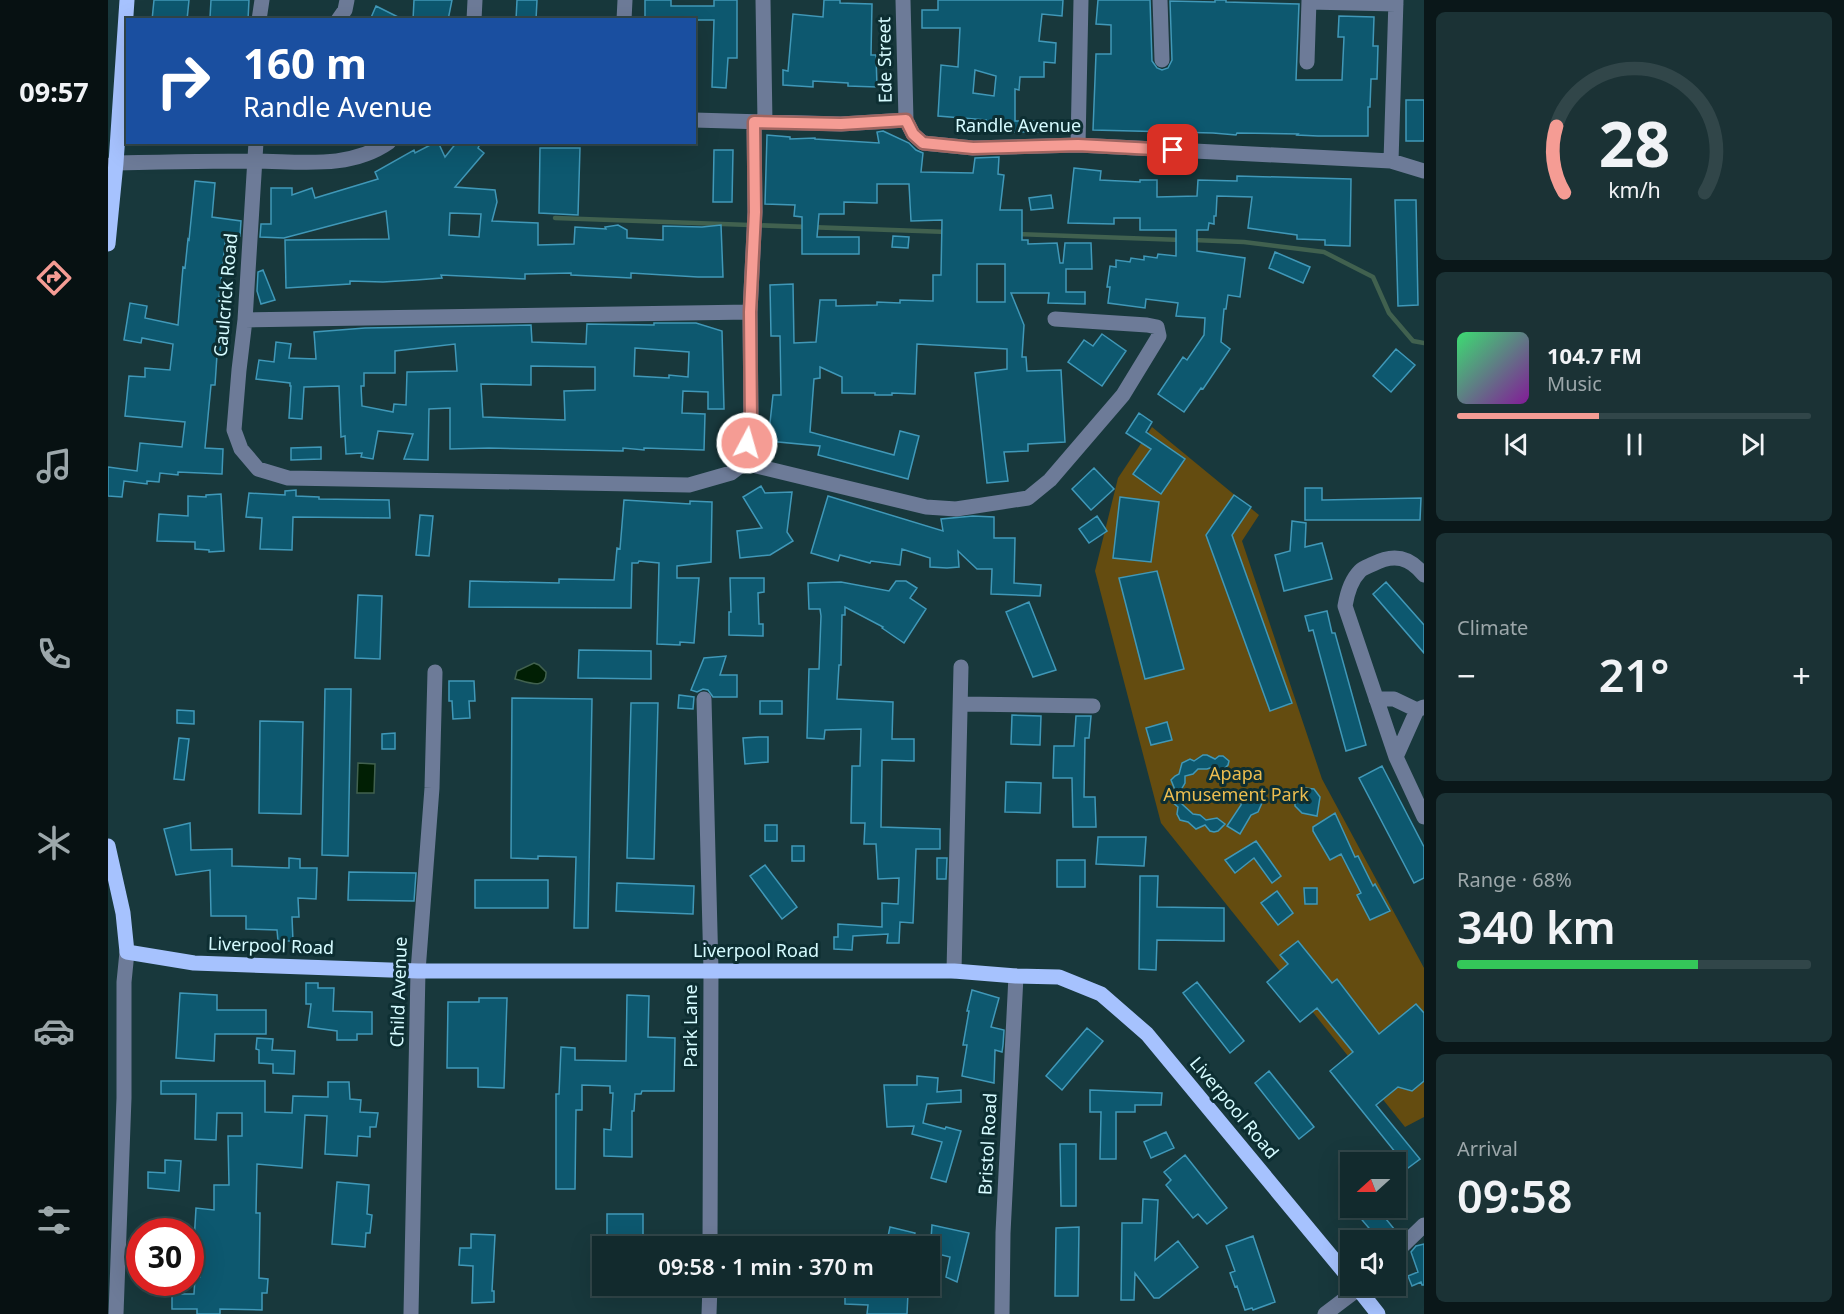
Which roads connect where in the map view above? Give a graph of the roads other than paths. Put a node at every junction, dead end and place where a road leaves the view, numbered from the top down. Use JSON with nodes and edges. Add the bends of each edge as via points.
{"nodes":[{"id":1,"x":127,"y":0,"type":"edge"},
{"id":2,"x":262,"y":0,"type":"edge"},
{"id":3,"x":347,"y":0,"type":"edge"},
{"id":4,"x":475,"y":0,"type":"edge"},
{"id":5,"x":625,"y":0,"type":"edge"},
{"id":6,"x":763,"y":0,"type":"edge"},
{"id":7,"x":903,"y":0,"type":"edge"},
{"id":8,"x":1081,"y":0,"type":"edge"},
{"id":9,"x":1160,"y":0,"type":"edge"},
{"id":10,"x":1309,"y":1,"type":"edge"},
{"id":11,"x":1396,"y":2,"type":"edge"},
{"id":12,"x":259,"y":18,"type":"edge"},
{"id":13,"x":339,"y":18,"type":"edge"},
{"id":14,"x":474,"y":18,"type":"edge"},
{"id":15,"x":624,"y":18,"type":"edge"},
{"id":16,"x":1162,"y":60,"type":"dead end"},
{"id":17,"x":1307,"y":62,"type":"dead end"},
{"id":18,"x":696,"y":120,"type":"edge"},
{"id":19,"x":906,"y":120,"type":"junction"},
{"id":20,"x":760,"y":122,"type":"junction"},
{"id":21,"x":256,"y":144,"type":"edge"},
{"id":22,"x":384,"y":144,"type":"edge"},
{"id":23,"x":1078,"y":145,"type":"junction"},
{"id":24,"x":255,"y":161,"type":"junction"},
{"id":25,"x":1391,"y":161,"type":"junction"},
{"id":26,"x":112,"y":164,"type":"edge"},
{"id":27,"x":1424,"y":171,"type":"edge"},
{"id":28,"x":108,"y":244,"type":"edge"},
{"id":29,"x":750,"y":312,"type":"junction"},
{"id":30,"x":1055,"y":319,"type":"dead end"},
{"id":31,"x":245,"y":320,"type":"junction"},
{"id":32,"x":744,"y":463,"type":"junction"},
{"id":33,"x":1424,"y":575,"type":"edge"},
{"id":34,"x":961,"y":667,"type":"dead end"},
{"id":35,"x":435,"y":672,"type":"dead end"},
{"id":36,"x":704,"y":699,"type":"dead end"},
{"id":37,"x":1376,"y":699,"type":"junction"},
{"id":38,"x":961,"y":704,"type":"junction"},
{"id":39,"x":1093,"y":706,"type":"dead end"},
{"id":40,"x":1420,"y":709,"type":"edge"},
{"id":41,"x":1396,"y":757,"type":"junction"},
{"id":42,"x":1424,"y":817,"type":"edge"},
{"id":43,"x":109,"y":852,"type":"edge"},
{"id":44,"x":126,"y":952,"type":"junction"},
{"id":45,"x":711,"y":970,"type":"junction"},
{"id":46,"x":418,"y":971,"type":"junction"},
{"id":47,"x":954,"y":971,"type":"junction"},
{"id":48,"x":1016,"y":976,"type":"junction"},
{"id":49,"x":1424,"y":1225,"type":"edge"},
{"id":50,"x":710,"y":1236,"type":"edge"},
{"id":51,"x":1406,"y":1243,"type":"edge"},
{"id":52,"x":1340,"y":1266,"type":"edge"},
{"id":53,"x":710,"y":1296,"type":"edge"},
{"id":54,"x":1344,"y":1296,"type":"edge"},
{"id":55,"x":1364,"y":1296,"type":"edge"},
{"id":56,"x":116,"y":1314,"type":"edge"},
{"id":57,"x":411,"y":1314,"type":"edge"},
{"id":58,"x":710,"y":1314,"type":"edge"},
{"id":59,"x":1002,"y":1314,"type":"edge"},
{"id":60,"x":1325,"y":1314,"type":"edge"},
{"id":61,"x":1378,"y":1314,"type":"edge"}],
"edges":[{"from":1,"to":26,"type":"main road"},
{"from":2,"to":12,"type":"street"},
{"from":3,"to":13,"type":"street"},
{"from":4,"to":14,"type":"street"},
{"from":5,"to":15,"type":"street"},
{"from":6,"to":20,"type":"street"},
{"from":7,"to":19,"type":"street","name":"Ede Street"},
{"from":8,"to":23,"type":"street"},
{"from":9,"to":16,"type":"street"},
{"from":10,"to":11,"type":"street"},
{"from":10,"to":17,"type":"street"},
{"from":11,"to":25,"type":"street"},
{"from":18,"to":20,"type":"street"},
{"from":19,"to":20,"type":"street","via":[[841,124]]},
{"from":19,"to":23,"type":"street","name":"Randle Avenue","via":[[923,143],[973,148]]},
{"from":20,"to":29,"type":"street"},
{"from":21,"to":24,"type":"street","name":"Caulcrick Road"},
{"from":22,"to":24,"type":"street","via":[[353,158],[323,163]]},
{"from":23,"to":25,"type":"street","name":"Randle Avenue"},
{"from":24,"to":26,"type":"street"},
{"from":24,"to":31,"type":"street","name":"Caulcrick Road"},
{"from":25,"to":27,"type":"street","name":"Randle Avenue"},
{"from":26,"to":28,"type":"main road"},
{"from":29,"to":31,"type":"street"},
{"from":29,"to":32,"type":"street","via":[[751,424]]},
{"from":30,"to":32,"type":"street","via":[[1147,325],[1157,327],[1159,336],[1123,395],[1050,480],[1028,498],[956,509],[926,507]]},
{"from":31,"to":32,"type":"street","name":"Caulcrick Road","via":[[234,430],[241,450],[258,469],[288,478],[689,485],[731,473]]},
{"from":33,"to":37,"type":"street","via":[[1402,558],[1382,559],[1360,571],[1348,589],[1345,606]]},
{"from":34,"to":38,"type":"street"},
{"from":35,"to":46,"type":"street","name":"Child Avenue","via":[[432,788]]},
{"from":36,"to":45,"type":"street","name":"Park Lane"},
{"from":37,"to":40,"type":"street","via":[[1394,699]]},
{"from":37,"to":41,"type":"street"},
{"from":38,"to":39,"type":"street"},
{"from":38,"to":47,"type":"street"},
{"from":40,"to":41,"type":"street"},
{"from":41,"to":42,"type":"street"},
{"from":43,"to":44,"type":"main road","via":[[123,913]]},
{"from":44,"to":46,"type":"main road","name":"Liverpool Road","via":[[194,963]]},
{"from":44,"to":56,"type":"street"},
{"from":45,"to":46,"type":"main road","name":"Liverpool Road"},
{"from":45,"to":47,"type":"main road","name":"Liverpool Road"},
{"from":45,"to":50,"type":"street","name":"Park Lane"},
{"from":46,"to":57,"type":"street","name":"Child Avenue"},
{"from":47,"to":48,"type":"main road","name":"Liverpool Road"},
{"from":48,"to":52,"type":"main road","name":"Liverpool Road","via":[[1059,977],[1101,994],[1147,1034]]},
{"from":48,"to":59,"type":"street","name":"Bristol Road"},
{"from":49,"to":51,"type":"street"},
{"from":53,"to":58,"type":"street"},
{"from":54,"to":60,"type":"street"},
{"from":55,"to":61,"type":"main road","name":"Liverpool Road"}]}
